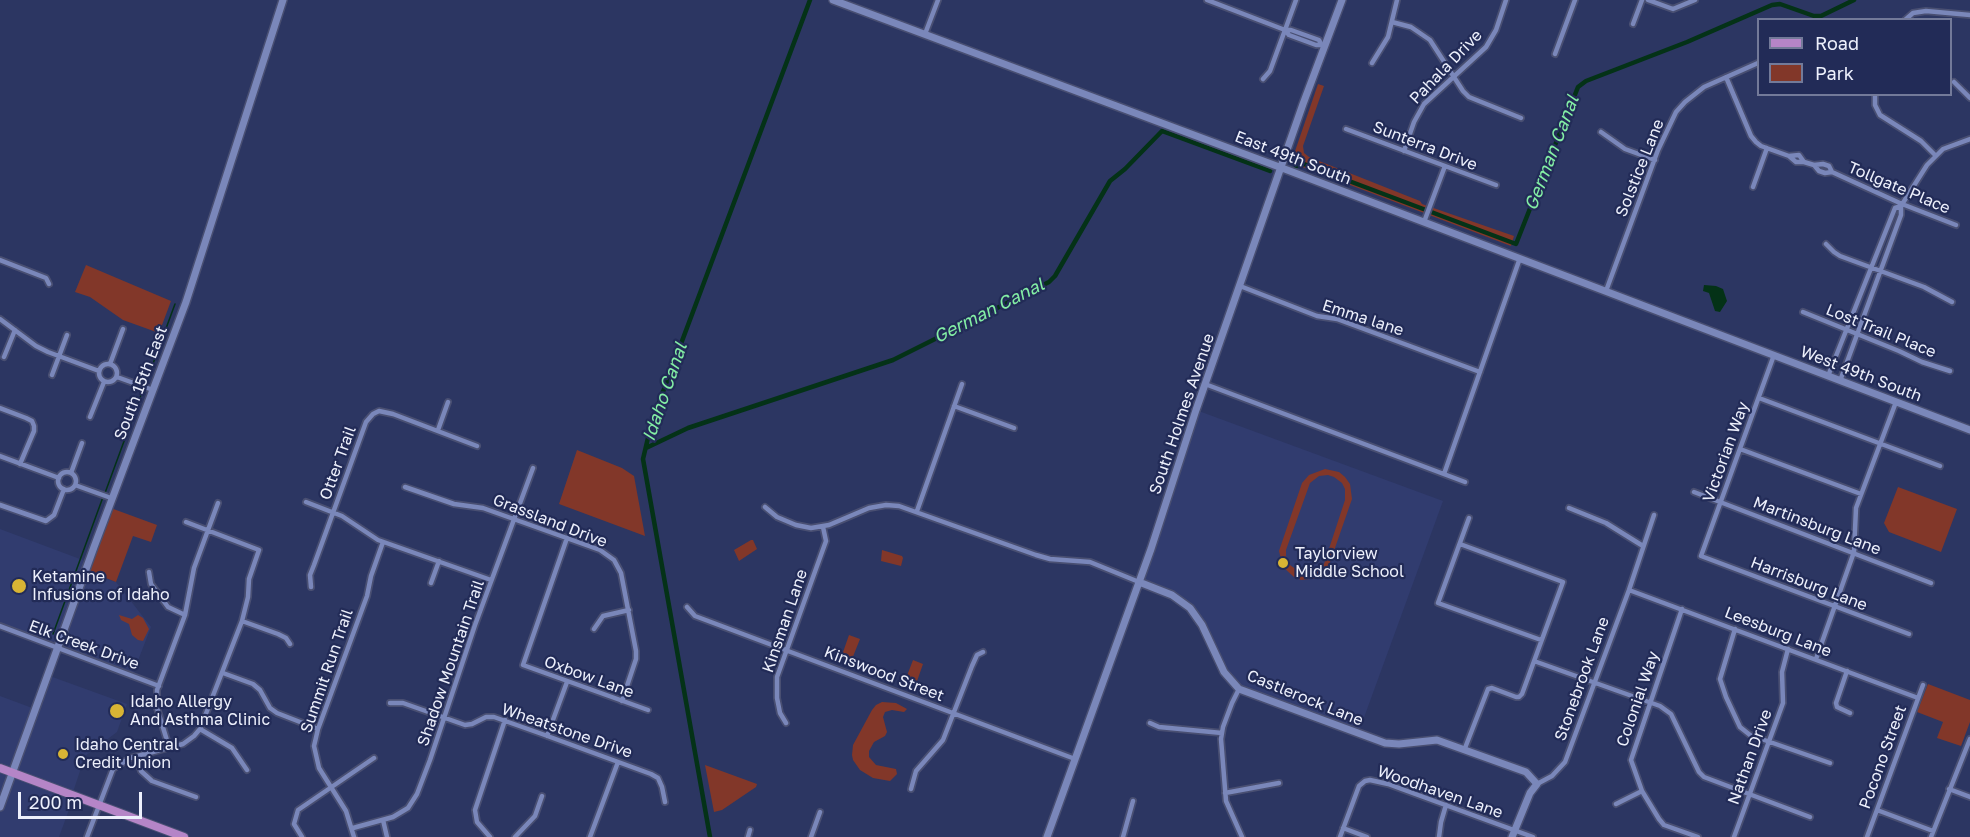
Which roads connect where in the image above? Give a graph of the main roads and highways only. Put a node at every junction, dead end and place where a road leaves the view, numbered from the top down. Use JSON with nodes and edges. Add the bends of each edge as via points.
{"nodes":[{"id":1,"x":0,"y":768,"type":"edge"},
{"id":2,"x":184,"y":837,"type":"edge"}],
"edges":[{"from":1,"to":2,"type":"main road"}]}
